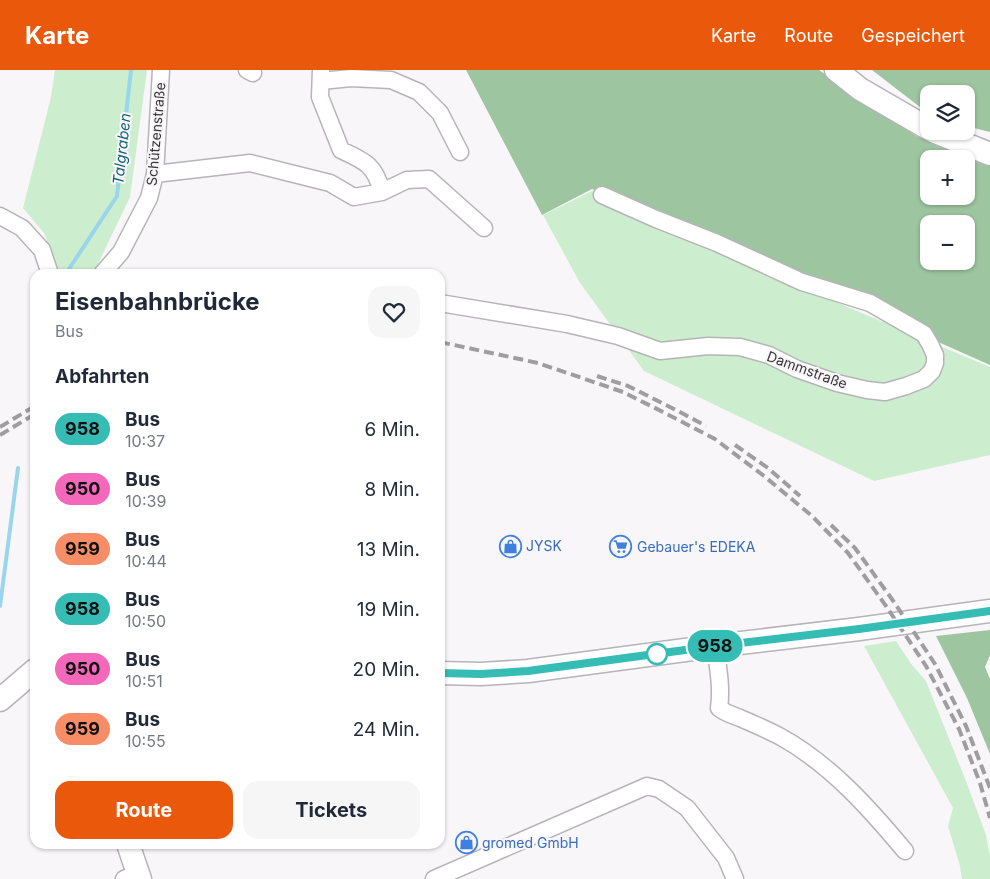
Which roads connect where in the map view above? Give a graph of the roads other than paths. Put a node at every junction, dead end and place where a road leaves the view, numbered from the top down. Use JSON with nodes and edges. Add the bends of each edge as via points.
{"nodes":[{"id":1,"x":161,"y":70,"type":"edge"},
{"id":2,"x":836,"y":70,"type":"edge"},
{"id":3,"x":321,"y":75,"type":"edge"},
{"id":4,"x":920,"y":124,"type":"edge"},
{"id":5,"x":955,"y":140,"type":"edge"},
{"id":6,"x":460,"y":152,"type":"dead end"},
{"id":7,"x":990,"y":154,"type":"edge"},
{"id":8,"x":155,"y":174,"type":"junction"},
{"id":9,"x":382,"y":192,"type":"junction"},
{"id":10,"x":602,"y":195,"type":"dead end"},
{"id":11,"x":0,"y":216,"type":"edge"},
{"id":12,"x":484,"y":228,"type":"dead end"},
{"id":13,"x":48,"y":269,"type":"edge"},
{"id":14,"x":106,"y":269,"type":"edge"},
{"id":15,"x":445,"y":304,"type":"edge"},
{"id":16,"x":990,"y":611,"type":"edge"},
{"id":17,"x":715,"y":646,"type":"junction"},
{"id":18,"x":445,"y":673,"type":"edge"},
{"id":19,"x":30,"y":674,"type":"edge"},
{"id":20,"x":30,"y":682,"type":"edge"},
{"id":21,"x":2,"y":698,"type":"edge"},
{"id":22,"x":129,"y":849,"type":"edge"},
{"id":23,"x":905,"y":851,"type":"dead end"},
{"id":24,"x":134,"y":877,"type":"edge"},
{"id":25,"x":434,"y":879,"type":"edge"},
{"id":26,"x":735,"y":879,"type":"edge"}],
"edges":[{"from":1,"to":8,"type":"street","name":"Schützenstraße"},
{"from":2,"to":4,"type":"main road","via":[[860,89]]},
{"from":3,"to":6,"type":"street","via":[[392,80],[419,92],[440,113]]},
{"from":3,"to":9,"type":"street","via":[[320,97],[342,150],[366,162],[379,178]]},
{"from":5,"to":7,"type":"main road"},
{"from":8,"to":9,"type":"street","via":[[250,164],[330,183],[354,197]]},
{"from":8,"to":14,"type":"street","name":"Schützenstraße","via":[[149,198],[121,252]]},
{"from":9,"to":12,"type":"street","via":[[407,180],[429,179]]},
{"from":10,"to":15,"type":"street","name":"Dammstraße","via":[[802,282],[870,303],[924,334],[935,355],[932,372],[924,379],[885,392],[866,390],[837,384],[769,355],[740,347],[708,346],[660,351],[618,336],[567,324]]},
{"from":11,"to":13,"type":"street","via":[[22,228],[42,250]]},
{"from":16,"to":17,"type":"main road"},
{"from":17,"to":18,"type":"main road","via":[[528,671]]},
{"from":17,"to":23,"type":"street","via":[[720,680],[719,708],[803,751],[856,795]]},
{"from":19,"to":21,"type":"main road"},
{"from":20,"to":21,"type":"main road"},
{"from":22,"to":24,"type":"main road"},
{"from":25,"to":26,"type":"street","via":[[647,786],[659,789],[687,808],[726,858]]}]}
